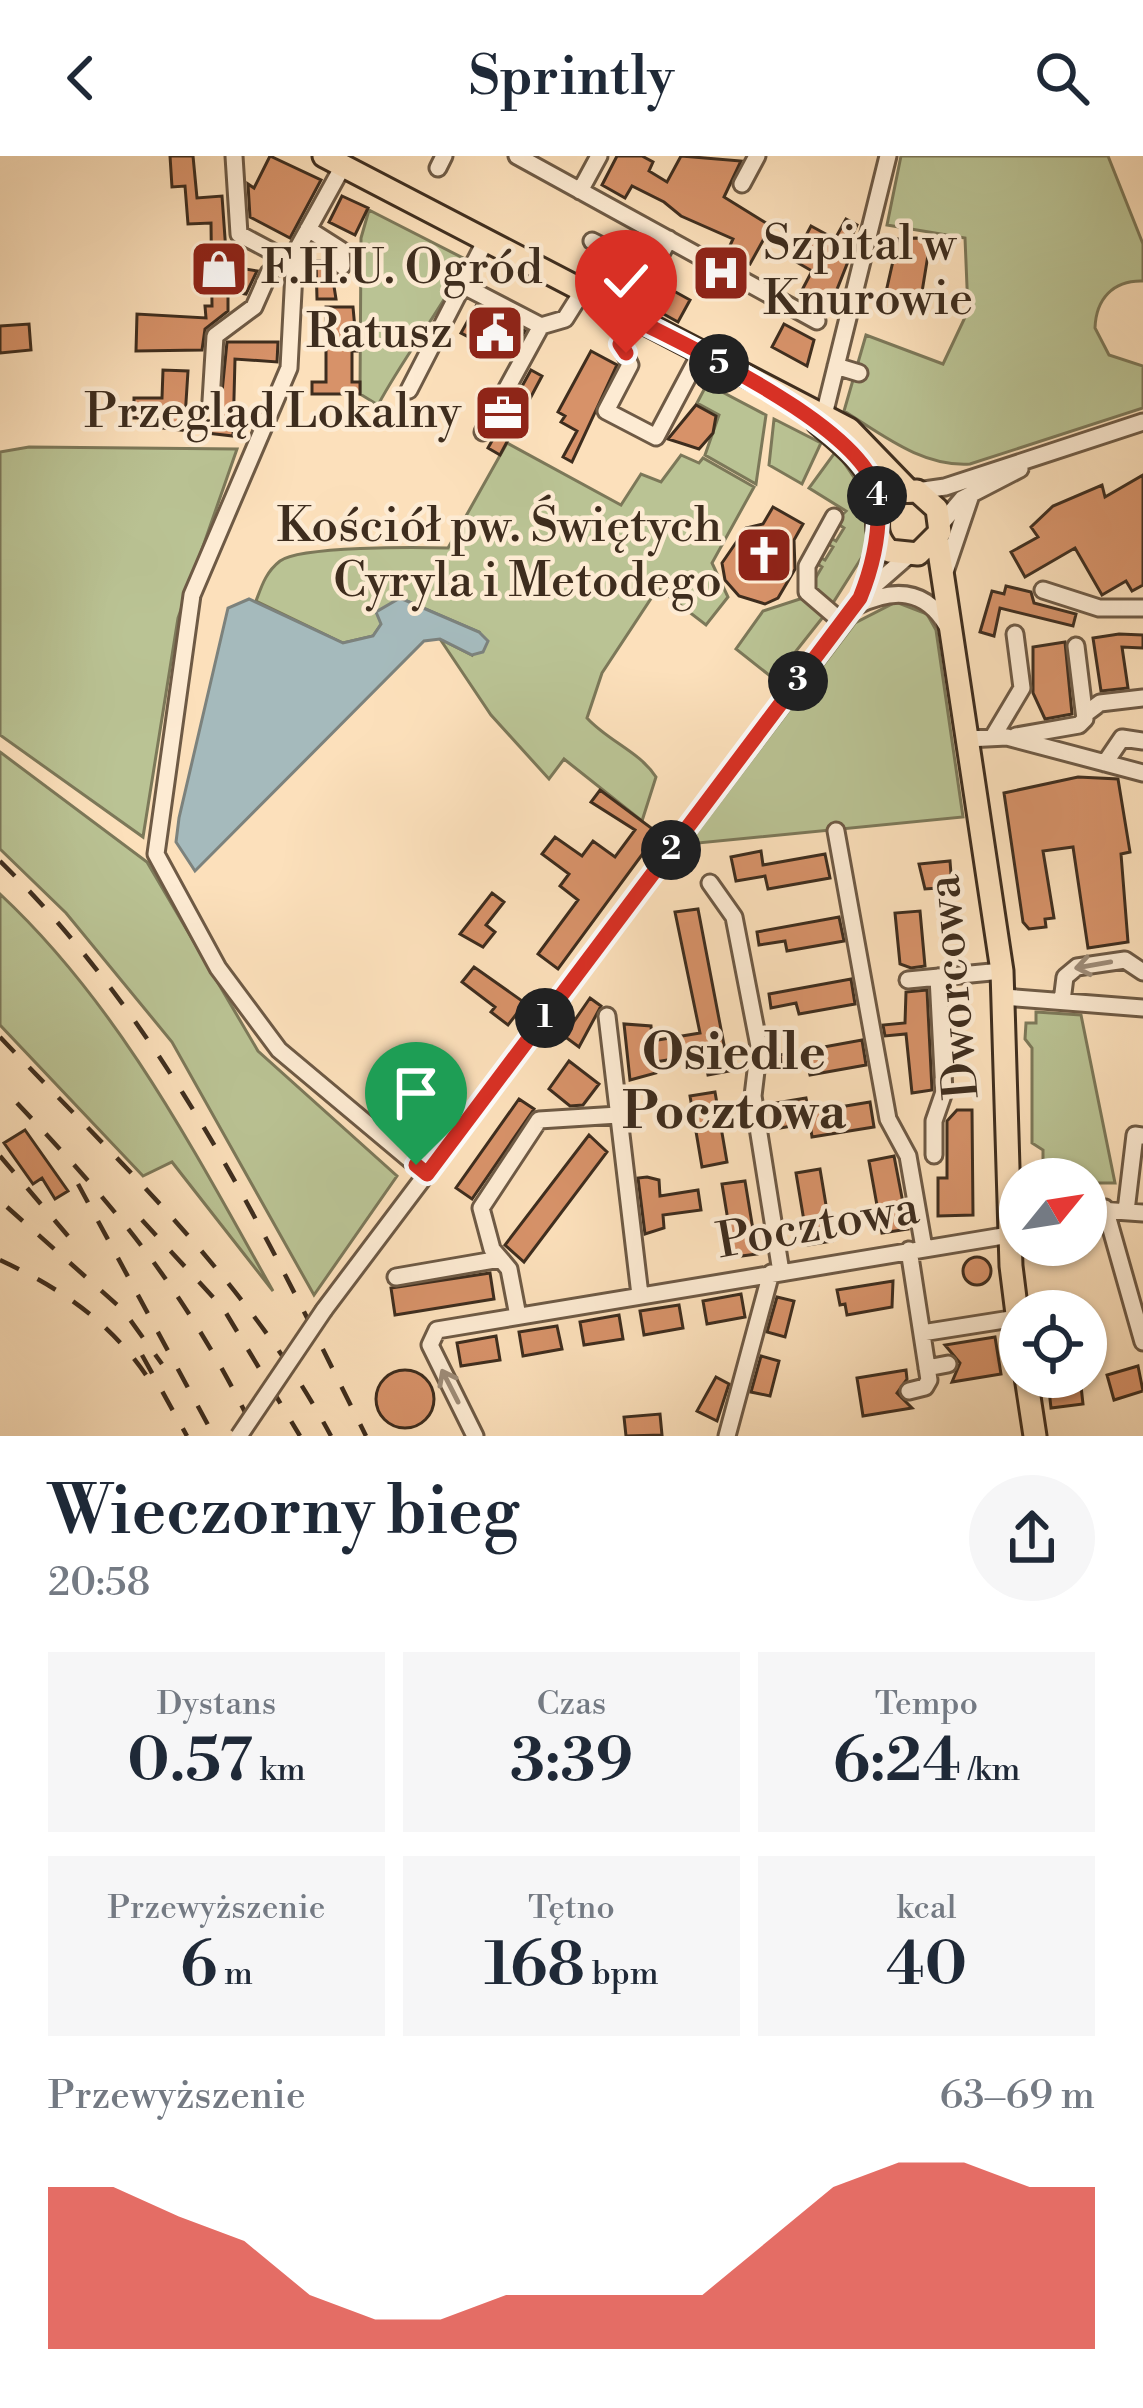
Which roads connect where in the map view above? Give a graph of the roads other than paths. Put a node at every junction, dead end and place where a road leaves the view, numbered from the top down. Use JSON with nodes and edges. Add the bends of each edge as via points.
{"nodes":[{"id":1,"x":235,"y":156,"type":"edge"},
{"id":2,"x":517,"y":156,"type":"edge"},
{"id":3,"x":598,"y":156,"type":"edge"},
{"id":4,"x":757,"y":156,"type":"edge"},
{"id":5,"x":888,"y":156,"type":"edge"},
{"id":6,"x":348,"y":163,"type":"edge"},
{"id":7,"x":742,"y":184,"type":"dead end"},
{"id":8,"x":580,"y":191,"type":"junction"},
{"id":9,"x":308,"y":229,"type":"junction"},
{"id":10,"x":669,"y":239,"type":"junction"},
{"id":11,"x":486,"y":240,"type":"junction"},
{"id":12,"x":592,"y":241,"type":"dead end"},
{"id":13,"x":291,"y":256,"type":"junction"},
{"id":14,"x":342,"y":266,"type":"dead end"},
{"id":15,"x":652,"y":272,"type":"junction"},
{"id":16,"x":462,"y":285,"type":"junction"},
{"id":17,"x":582,"y":292,"type":"junction"},
{"id":18,"x":631,"y":317,"type":"junction"},
{"id":19,"x":817,"y":321,"type":"dead end"},
{"id":20,"x":541,"y":326,"type":"junction"},
{"id":21,"x":700,"y":354,"type":"junction"},
{"id":22,"x":836,"y":366,"type":"junction"},
{"id":23,"x":859,"y":373,"type":"dead end"},
{"id":24,"x":409,"y":390,"type":"dead end"},
{"id":25,"x":211,"y":401,"type":"dead end"},
{"id":26,"x":794,"y":404,"type":"junction"},
{"id":27,"x":824,"y":416,"type":"junction"},
{"id":28,"x":1143,"y":422,"type":"edge"},
{"id":29,"x":483,"y":432,"type":"dead end"},
{"id":30,"x":1049,"y":454,"type":"junction"},
{"id":31,"x":912,"y":491,"type":"junction"},
{"id":32,"x":973,"y":493,"type":"junction"},
{"id":33,"x":877,"y":509,"type":"junction"},
{"id":34,"x":834,"y":517,"type":"dead end"},
{"id":35,"x":939,"y":531,"type":"junction"},
{"id":36,"x":877,"y":535,"type":"junction"},
{"id":37,"x":908,"y":556,"type":"junction"},
{"id":38,"x":944,"y":582,"type":"junction"},
{"id":39,"x":1043,"y":590,"type":"dead end"},
{"id":40,"x":856,"y":603,"type":"junction"},
{"id":41,"x":1143,"y":608,"type":"edge"},
{"id":42,"x":842,"y":622,"type":"junction"},
{"id":43,"x":950,"y":631,"type":"junction"},
{"id":44,"x":1016,"y":634,"type":"dead end"},
{"id":45,"x":1076,"y":646,"type":"dead end"},
{"id":46,"x":1143,"y":698,"type":"edge"},
{"id":47,"x":1088,"y":712,"type":"junction"},
{"id":48,"x":1000,"y":736,"type":"junction"},
{"id":49,"x":967,"y":739,"type":"junction"},
{"id":50,"x":1143,"y":741,"type":"edge"},
{"id":51,"x":1105,"y":763,"type":"junction"},
{"id":52,"x":1143,"y":773,"type":"edge"},
{"id":53,"x":836,"y":831,"type":"dead end"},
{"id":54,"x":710,"y":883,"type":"dead end"},
{"id":55,"x":1003,"y":971,"type":"junction"},
{"id":56,"x":1143,"y":972,"type":"edge"},
{"id":57,"x":938,"y":976,"type":"junction"},
{"id":58,"x":908,"y":980,"type":"dead end"},
{"id":59,"x":1004,"y":997,"type":"junction"},
{"id":60,"x":1062,"y":1001,"type":"junction"},
{"id":61,"x":1143,"y":1008,"type":"edge"},
{"id":62,"x":607,"y":1016,"type":"dead end"},
{"id":63,"x":618,"y":1115,"type":"junction"},
{"id":64,"x":1143,"y":1136,"type":"edge"},
{"id":65,"x":934,"y":1155,"type":"dead end"},
{"id":66,"x":1012,"y":1158,"type":"edge"},
{"id":67,"x":427,"y":1174,"type":"junction"},
{"id":68,"x":1135,"y":1212,"type":"edge"},
{"id":69,"x":1107,"y":1215,"type":"edge"},
{"id":70,"x":999,"y":1237,"type":"edge"},
{"id":71,"x":916,"y":1249,"type":"junction"},
{"id":72,"x":500,"y":1258,"type":"junction"},
{"id":73,"x":776,"y":1272,"type":"junction"},
{"id":74,"x":395,"y":1277,"type":"dead end"},
{"id":75,"x":640,"y":1295,"type":"junction"},
{"id":76,"x":518,"y":1316,"type":"junction"},
{"id":77,"x":999,"y":1329,"type":"edge"},
{"id":78,"x":922,"y":1333,"type":"junction"},
{"id":79,"x":1143,"y":1342,"type":"edge"},
{"id":80,"x":948,"y":1364,"type":"dead end"},
{"id":81,"x":927,"y":1368,"type":"junction"},
{"id":82,"x":909,"y":1390,"type":"dead end"},
{"id":83,"x":1029,"y":1398,"type":"edge"},
{"id":84,"x":238,"y":1436,"type":"edge"},
{"id":85,"x":475,"y":1436,"type":"edge"},
{"id":86,"x":727,"y":1436,"type":"edge"},
{"id":87,"x":1035,"y":1436,"type":"edge"}],
"edges":[{"from":1,"to":13,"type":"street","via":[[234,220],[243,238]]},
{"from":2,"to":8,"type":"street"},
{"from":3,"to":8,"type":"street"},
{"from":4,"to":7,"type":"street"},
{"from":5,"to":22,"type":"street"},
{"from":6,"to":9,"type":"street"},
{"from":6,"to":11,"type":"main road"},
{"from":8,"to":10,"type":"street"},
{"from":9,"to":13,"type":"street"},
{"from":9,"to":14,"type":"street","via":[[337,245]]},
{"from":10,"to":15,"type":"street"},
{"from":10,"to":19,"type":"street"},
{"from":11,"to":16,"type":"street"},
{"from":11,"to":17,"type":"main road"},
{"from":12,"to":15,"type":"street"},
{"from":13,"to":25,"type":"street","via":[[270,272],[249,313],[214,336]]},
{"from":13,"to":67,"type":"street","via":[[289,368],[192,595],[156,854],[218,968],[279,1050]]},
{"from":15,"to":18,"type":"street"},
{"from":16,"to":20,"type":"street"},
{"from":16,"to":24,"type":"street"},
{"from":17,"to":18,"type":"main road"},
{"from":17,"to":20,"type":"street","via":[[565,319]]},
{"from":18,"to":21,"type":"main road"},
{"from":18,"to":21,"type":"street","via":[[620,344],[630,365],[606,411],[656,437]]},
{"from":20,"to":29,"type":"street"},
{"from":21,"to":26,"type":"main road"},
{"from":22,"to":23,"type":"street"},
{"from":22,"to":27,"type":"street"},
{"from":26,"to":27,"type":"main road"},
{"from":26,"to":33,"type":"main road","via":[[854,457]]},
{"from":27,"to":31,"type":"main road","via":[[859,436]]},
{"from":28,"to":30,"type":"street"},
{"from":30,"to":31,"type":"street"},
{"from":30,"to":32,"type":"street"},
{"from":31,"to":33,"type":"main road","via":[[890,495]]},
{"from":31,"to":35,"type":"main road","via":[[934,503]]},
{"from":32,"to":35,"type":"street","via":[[948,511]]},
{"from":32,"to":38,"type":"street"},
{"from":33,"to":36,"type":"main road"},
{"from":34,"to":42,"type":"street","via":[[807,566],[807,592]]},
{"from":35,"to":37,"type":"main road","via":[[924,552]]},
{"from":35,"to":38,"type":"main road","name":"Dworcowa"},
{"from":36,"to":37,"type":"main road","via":[[889,551]]},
{"from":36,"to":40,"type":"street"},
{"from":37,"to":40,"type":"street"},
{"from":37,"to":43,"type":"main road","name":"Dworcowa","via":[[930,577]]},
{"from":38,"to":43,"type":"main road","name":"Dworcowa"},
{"from":39,"to":41,"type":"street","via":[[1099,608]]},
{"from":40,"to":42,"type":"street"},
{"from":40,"to":43,"type":"street","via":[[917,596]]},
{"from":42,"to":67,"type":"street"},
{"from":43,"to":49,"type":"main road","name":"Dworcowa"},
{"from":44,"to":48,"type":"street","via":[[1022,688]]},
{"from":45,"to":47,"type":"street"},
{"from":46,"to":47,"type":"street"},
{"from":47,"to":48,"type":"street","via":[[1079,725]]},
{"from":48,"to":49,"type":"street"},
{"from":48,"to":51,"type":"street"},
{"from":49,"to":55,"type":"main road","name":"Dworcowa"},
{"from":50,"to":51,"type":"street","via":[[1123,739]]},
{"from":51,"to":52,"type":"street"},
{"from":53,"to":71,"type":"street","via":[[888,1119],[908,1156]]},
{"from":54,"to":73,"type":"street","via":[[734,917],[759,1046],[753,1096]]},
{"from":55,"to":57,"type":"street"},
{"from":55,"to":59,"type":"main road","name":"Dworcowa"},
{"from":56,"to":60,"type":"street","one_way":true,"via":[[1130,960],[1077,967],[1065,977]]},
{"from":57,"to":58,"type":"street"},
{"from":57,"to":65,"type":"street","via":[[944,1092]]},
{"from":59,"to":60,"type":"street"},
{"from":59,"to":66,"type":"main road","name":"Dworcowa"},
{"from":60,"to":61,"type":"street"},
{"from":62,"to":63,"type":"street"},
{"from":63,"to":72,"type":"street","via":[[549,1117],[534,1126],[482,1204]]},
{"from":63,"to":75,"type":"street"},
{"from":64,"to":68,"type":"street","via":[[1135,1135]]},
{"from":67,"to":84,"type":"street","bridge":true},
{"from":69,"to":79,"type":"street"},
{"from":70,"to":71,"type":"street","name":"Pocztowa"},
{"from":71,"to":73,"type":"street","name":"Pocztowa"},
{"from":71,"to":78,"type":"street"},
{"from":72,"to":74,"type":"street"},
{"from":72,"to":76,"type":"street"},
{"from":73,"to":75,"type":"street","name":"Pocztowa"},
{"from":73,"to":86,"type":"street"},
{"from":75,"to":76,"type":"street","name":"Pocztowa"},
{"from":85,"to":76,"type":"street","name":"Pocztowa","one_way":true,"via":[[430,1334]]},
{"from":77,"to":78,"type":"street"},
{"from":78,"to":81,"type":"street"},
{"from":80,"to":81,"type":"street"},
{"from":81,"to":82,"type":"street","via":[[927,1386]]},
{"from":83,"to":87,"type":"main road"}]}
